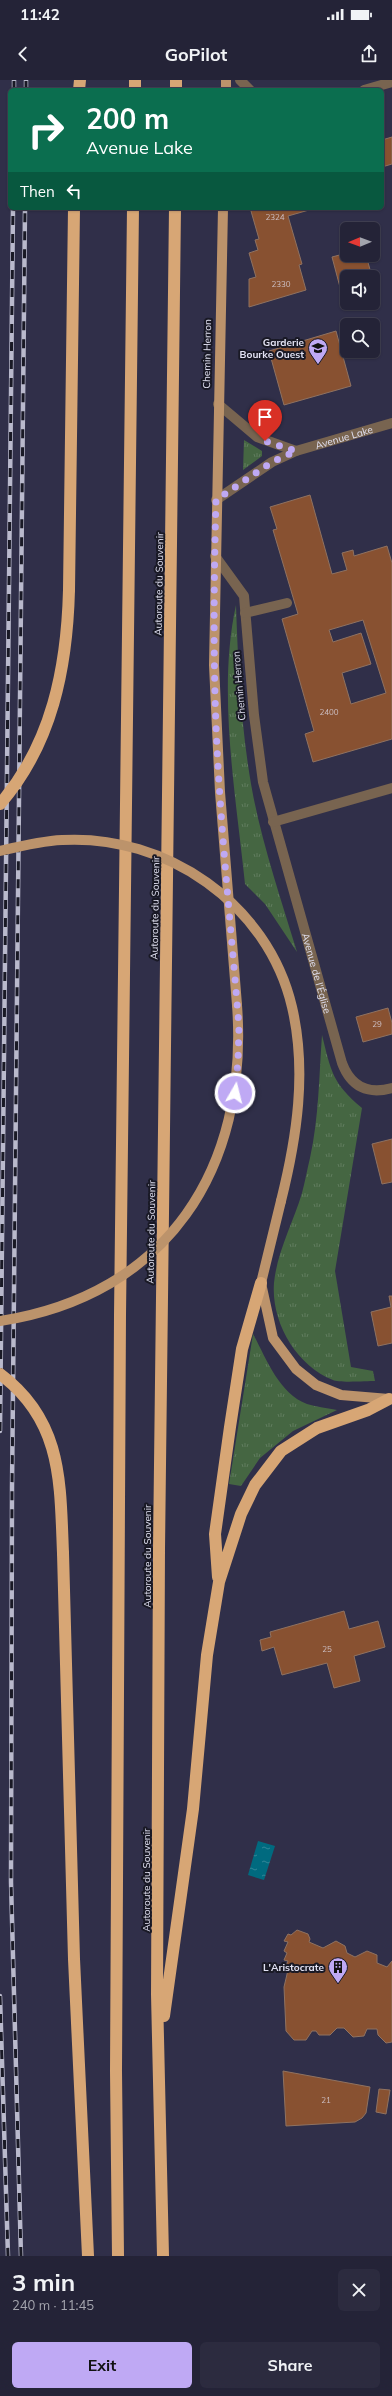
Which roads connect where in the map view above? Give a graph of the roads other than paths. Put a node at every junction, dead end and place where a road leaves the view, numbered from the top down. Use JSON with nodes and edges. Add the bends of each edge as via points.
{"nodes":[{"id":1,"x":240,"y":80,"type":"edge"},
{"id":2,"x":392,"y":82,"type":"edge"},
{"id":3,"x":248,"y":88,"type":"edge"},
{"id":4,"x":371,"y":88,"type":"edge"},
{"id":5,"x":74,"y":210,"type":"edge"},
{"id":6,"x":134,"y":210,"type":"edge"},
{"id":7,"x":175,"y":210,"type":"edge"},
{"id":8,"x":223,"y":210,"type":"edge"},
{"id":9,"x":218,"y":404,"type":"junction"},
{"id":10,"x":392,"y":423,"type":"edge"},
{"id":11,"x":296,"y":451,"type":"junction"},
{"id":12,"x":216,"y":500,"type":"junction"},
{"id":13,"x":215,"y":556,"type":"junction"},
{"id":14,"x":287,"y":603,"type":"dead end"},
{"id":15,"x":245,"y":613,"type":"junction"},
{"id":16,"x":392,"y":788,"type":"edge"},
{"id":17,"x":0,"y":804,"type":"edge"},
{"id":18,"x":273,"y":822,"type":"junction"},
{"id":19,"x":0,"y":851,"type":"edge"},
{"id":20,"x":392,"y":1088,"type":"edge"},
{"id":21,"x":261,"y":1283,"type":"junction"},
{"id":22,"x":0,"y":1321,"type":"edge"},
{"id":23,"x":0,"y":1374,"type":"edge"},
{"id":24,"x":390,"y":1399,"type":"edge"},
{"id":25,"x":219,"y":1582,"type":"junction"},
{"id":26,"x":159,"y":2053,"type":"junction"},
{"id":27,"x":88,"y":2256,"type":"edge"},
{"id":28,"x":118,"y":2256,"type":"edge"},
{"id":29,"x":163,"y":2256,"type":"edge"}],
"edges":[{"from":1,"to":3,"type":"street"},
{"from":2,"to":4,"type":"street"},
{"from":5,"to":17,"type":"highway","bridge":true,"via":[[69,590],[64,664],[54,705],[33,756]]},
{"from":6,"to":28,"type":"highway","via":[[120,1323],[116,2055]]},
{"from":7,"to":26,"type":"highway","name":"Autoroute du Souvenir","via":[[159,1549]]},
{"from":8,"to":9,"type":"main road","name":"Chemin Herron"},
{"from":9,"to":11,"type":"street","via":[[257,437]]},
{"from":9,"to":12,"type":"main road","name":"Chemin Herron"},
{"from":10,"to":11,"type":"street","name":"Avenue Lake"},
{"from":11,"to":12,"type":"street","name":"Avenue Lake","via":[[272,462]]},
{"from":12,"to":13,"type":"main road","name":"Chemin Herron"},
{"from":13,"to":15,"type":"street","name":"Chemin Herron","via":[[244,596]]},
{"from":13,"to":22,"type":"main road","name":"Chemin Herron","bridge":true,"via":[[216,733],[237,1005],[238,1061],[231,1112],[214,1166],[191,1208],[159,1247],[119,1277],[89,1294],[36,1314]]},
{"from":14,"to":15,"type":"street"},
{"from":15,"to":18,"type":"street","name":"Chemin Herron","via":[[258,749]]},
{"from":16,"to":18,"type":"street"},
{"from":18,"to":20,"type":"street","name":"Avenue de l'Église","via":[[346,1073],[355,1084],[369,1091]]},
{"from":19,"to":21,"type":"main road","bridge":true,"via":[[62,840],[96,840],[137,848],[170,860],[199,876],[224,895],[245,917],[263,942],[283,980],[292,1006],[300,1072],[289,1165]]},
{"from":21,"to":24,"type":"main road","via":[[273,1338],[296,1369],[328,1392]]},
{"from":21,"to":25,"type":"highway","via":[[242,1349],[225,1462],[215,1534]]},
{"from":23,"to":27,"type":"highway","bridge":true,"via":[[27,1400],[52,1442],[59,1471],[74,1959]]},
{"from":24,"to":25,"type":"highway","via":[[305,1434],[271,1461],[246,1500]]},
{"from":25,"to":26,"type":"highway","via":[[204,1685],[192,1810]]},
{"from":26,"to":29,"type":"highway","name":"Autoroute du Souvenir"}]}
